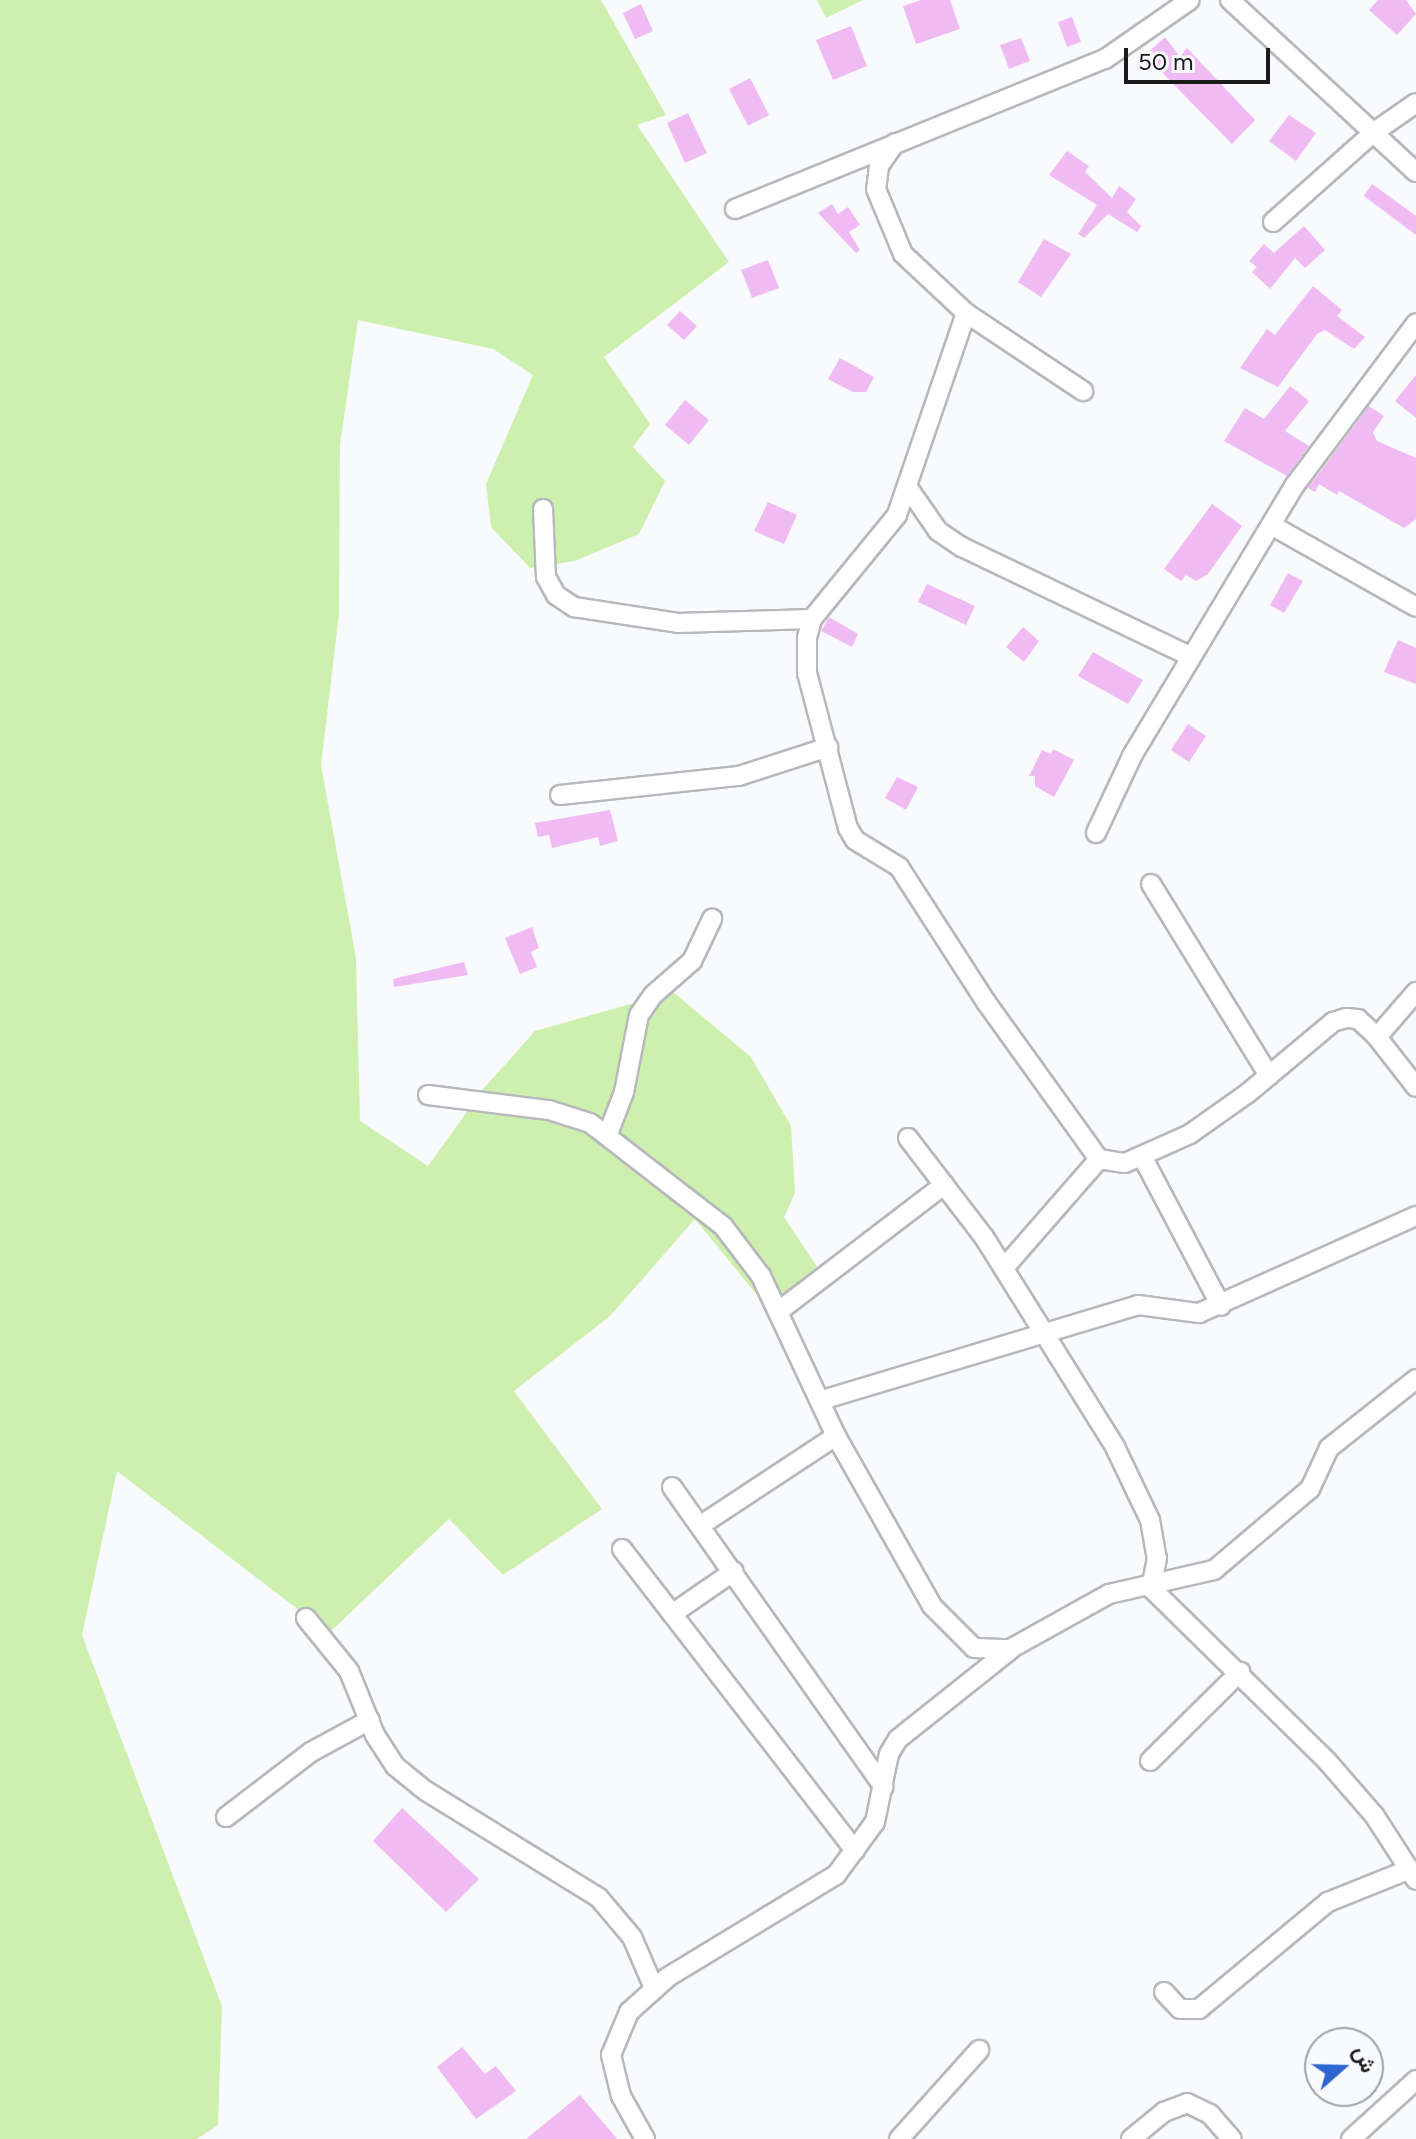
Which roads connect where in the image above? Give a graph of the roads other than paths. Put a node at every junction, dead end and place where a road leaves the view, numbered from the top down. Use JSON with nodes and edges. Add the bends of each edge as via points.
{"nodes":[{"id":1,"x":1190,"y":0,"type":"edge"},
{"id":2,"x":1230,"y":0,"type":"edge"},
{"id":3,"x":1416,"y":103,"type":"edge"},
{"id":4,"x":1373,"y":133,"type":"junction"},
{"id":5,"x":897,"y":141,"type":"junction"},
{"id":6,"x":1416,"y":172,"type":"edge"},
{"id":7,"x":735,"y":209,"type":"dead end"},
{"id":8,"x":1273,"y":222,"type":"dead end"},
{"id":9,"x":966,"y":313,"type":"junction"},
{"id":10,"x":1416,"y":323,"type":"edge"},
{"id":11,"x":1083,"y":391,"type":"dead end"},
{"id":12,"x":909,"y":489,"type":"junction"},
{"id":13,"x":543,"y":509,"type":"dead end"},
{"id":14,"x":1273,"y":526,"type":"junction"},
{"id":15,"x":1416,"y":607,"type":"edge"},
{"id":16,"x":812,"y":619,"type":"junction"},
{"id":17,"x":1190,"y":656,"type":"junction"},
{"id":18,"x":828,"y":747,"type":"junction"},
{"id":19,"x":560,"y":795,"type":"dead end"},
{"id":20,"x":1096,"y":833,"type":"dead end"},
{"id":21,"x":1151,"y":884,"type":"dead end"},
{"id":22,"x":712,"y":919,"type":"dead end"},
{"id":23,"x":1416,"y":992,"type":"edge"},
{"id":24,"x":1377,"y":1037,"type":"junction"},
{"id":25,"x":1269,"y":1076,"type":"junction"},
{"id":26,"x":1416,"y":1087,"type":"edge"},
{"id":27,"x":428,"y":1095,"type":"dead end"},
{"id":28,"x":608,"y":1134,"type":"junction"},
{"id":29,"x":908,"y":1138,"type":"dead end"},
{"id":30,"x":1143,"y":1158,"type":"junction"},
{"id":31,"x":1099,"y":1159,"type":"junction"},
{"id":32,"x":944,"y":1185,"type":"junction"},
{"id":33,"x":1416,"y":1216,"type":"edge"},
{"id":34,"x":1004,"y":1268,"type":"junction"},
{"id":35,"x":1221,"y":1306,"type":"junction"},
{"id":36,"x":779,"y":1311,"type":"junction"},
{"id":37,"x":1047,"y":1332,"type":"junction"},
{"id":38,"x":1416,"y":1379,"type":"edge"},
{"id":39,"x":822,"y":1400,"type":"junction"},
{"id":40,"x":836,"y":1436,"type":"junction"},
{"id":41,"x":672,"y":1487,"type":"dead end"},
{"id":42,"x":701,"y":1525,"type":"junction"},
{"id":43,"x":622,"y":1549,"type":"dead end"},
{"id":44,"x":734,"y":1571,"type":"junction"},
{"id":45,"x":1151,"y":1588,"type":"junction"},
{"id":46,"x":672,"y":1614,"type":"junction"},
{"id":47,"x":306,"y":1618,"type":"dead end"},
{"id":48,"x":1010,"y":1649,"type":"junction"},
{"id":49,"x":1240,"y":1672,"type":"junction"},
{"id":50,"x":370,"y":1720,"type":"junction"},
{"id":51,"x":1150,"y":1761,"type":"dead end"},
{"id":52,"x":884,"y":1787,"type":"junction"},
{"id":53,"x":226,"y":1817,"type":"dead end"},
{"id":54,"x":855,"y":1851,"type":"junction"},
{"id":55,"x":1413,"y":1875,"type":"edge"},
{"id":56,"x":654,"y":1988,"type":"junction"},
{"id":57,"x":1164,"y":1992,"type":"dead end"},
{"id":58,"x":979,"y":2050,"type":"dead end"},
{"id":59,"x":1416,"y":2080,"type":"edge"},
{"id":60,"x":645,"y":2139,"type":"edge"},
{"id":61,"x":899,"y":2139,"type":"edge"},
{"id":62,"x":1131,"y":2139,"type":"edge"},
{"id":63,"x":1232,"y":2139,"type":"edge"},
{"id":64,"x":1351,"y":2139,"type":"edge"}],
"edges":[{"from":1,"to":5,"type":"street","via":[[1105,59]]},
{"from":2,"to":4,"type":"street"},
{"from":3,"to":4,"type":"street"},
{"from":4,"to":6,"type":"street"},
{"from":4,"to":8,"type":"street"},
{"from":5,"to":7,"type":"street"},
{"from":5,"to":9,"type":"street","via":[[883,157],[876,177],[883,215],[912,265]]},
{"from":9,"to":11,"type":"street"},
{"from":9,"to":12,"type":"street"},
{"from":10,"to":14,"type":"street","via":[[1313,457]]},
{"from":12,"to":16,"type":"street","via":[[882,540]]},
{"from":12,"to":17,"type":"street","via":[[938,531],[962,547]]},
{"from":13,"to":16,"type":"street","via":[[546,577],[556,595],[574,607],[678,623]]},
{"from":14,"to":15,"type":"street"},
{"from":14,"to":17,"type":"street"},
{"from":16,"to":18,"type":"street","via":[[807,673]]},
{"from":17,"to":20,"type":"street","via":[[1132,756]]},
{"from":18,"to":19,"type":"street","via":[[739,776]]},
{"from":18,"to":31,"type":"street","via":[[855,840],[899,867],[986,1002]]},
{"from":21,"to":25,"type":"street"},
{"from":22,"to":28,"type":"street","via":[[692,961],[653,995],[639,1015],[624,1092]]},
{"from":23,"to":24,"type":"street"},
{"from":24,"to":25,"type":"street","via":[[1358,1019],[1333,1022]]},
{"from":24,"to":26,"type":"street"},
{"from":25,"to":30,"type":"street","via":[[1190,1134]]},
{"from":27,"to":28,"type":"street","via":[[549,1110]]},
{"from":28,"to":36,"type":"street","via":[[723,1226],[750,1258]]},
{"from":29,"to":32,"type":"street"},
{"from":30,"to":31,"type":"street","via":[[1125,1163]]},
{"from":30,"to":35,"type":"street"},
{"from":31,"to":34,"type":"street"},
{"from":32,"to":34,"type":"street"},
{"from":32,"to":36,"type":"street"},
{"from":33,"to":35,"type":"street"},
{"from":34,"to":37,"type":"street"},
{"from":35,"to":37,"type":"street","via":[[1187,1314],[1138,1305]]},
{"from":36,"to":39,"type":"street"},
{"from":37,"to":39,"type":"street"},
{"from":37,"to":45,"type":"street","via":[[1115,1447],[1150,1520],[1157,1558]]},
{"from":38,"to":45,"type":"street","via":[[1329,1448],[1310,1489],[1241,1552],[1214,1570]]},
{"from":39,"to":40,"type":"street"},
{"from":40,"to":42,"type":"street"},
{"from":40,"to":48,"type":"street","via":[[944,1624],[974,1648]]},
{"from":41,"to":42,"type":"street"},
{"from":42,"to":44,"type":"street"},
{"from":43,"to":46,"type":"street"},
{"from":44,"to":46,"type":"street"},
{"from":44,"to":52,"type":"street"},
{"from":45,"to":48,"type":"street","via":[[1089,1602]]},
{"from":45,"to":49,"type":"street"},
{"from":46,"to":54,"type":"street"},
{"from":47,"to":50,"type":"street","via":[[338,1653]]},
{"from":48,"to":52,"type":"street","via":[[898,1739],[887,1762]]},
{"from":49,"to":51,"type":"street"},
{"from":49,"to":55,"type":"street","via":[[1374,1815]]},
{"from":50,"to":53,"type":"street","via":[[311,1752]]},
{"from":50,"to":56,"type":"street","via":[[383,1751],[410,1780],[599,1898],[632,1937]]},
{"from":52,"to":54,"type":"street","via":[[875,1822]]},
{"from":54,"to":56,"type":"street","via":[[824,1886]]},
{"from":55,"to":57,"type":"street","via":[[1328,1902],[1199,2009],[1180,2009]]},
{"from":56,"to":60,"type":"street","via":[[629,2012],[611,2055],[621,2096]]},
{"from":58,"to":61,"type":"street"},
{"from":59,"to":64,"type":"street"},
{"from":62,"to":63,"type":"street","via":[[1164,2112],[1187,2103],[1210,2114]]}]}
